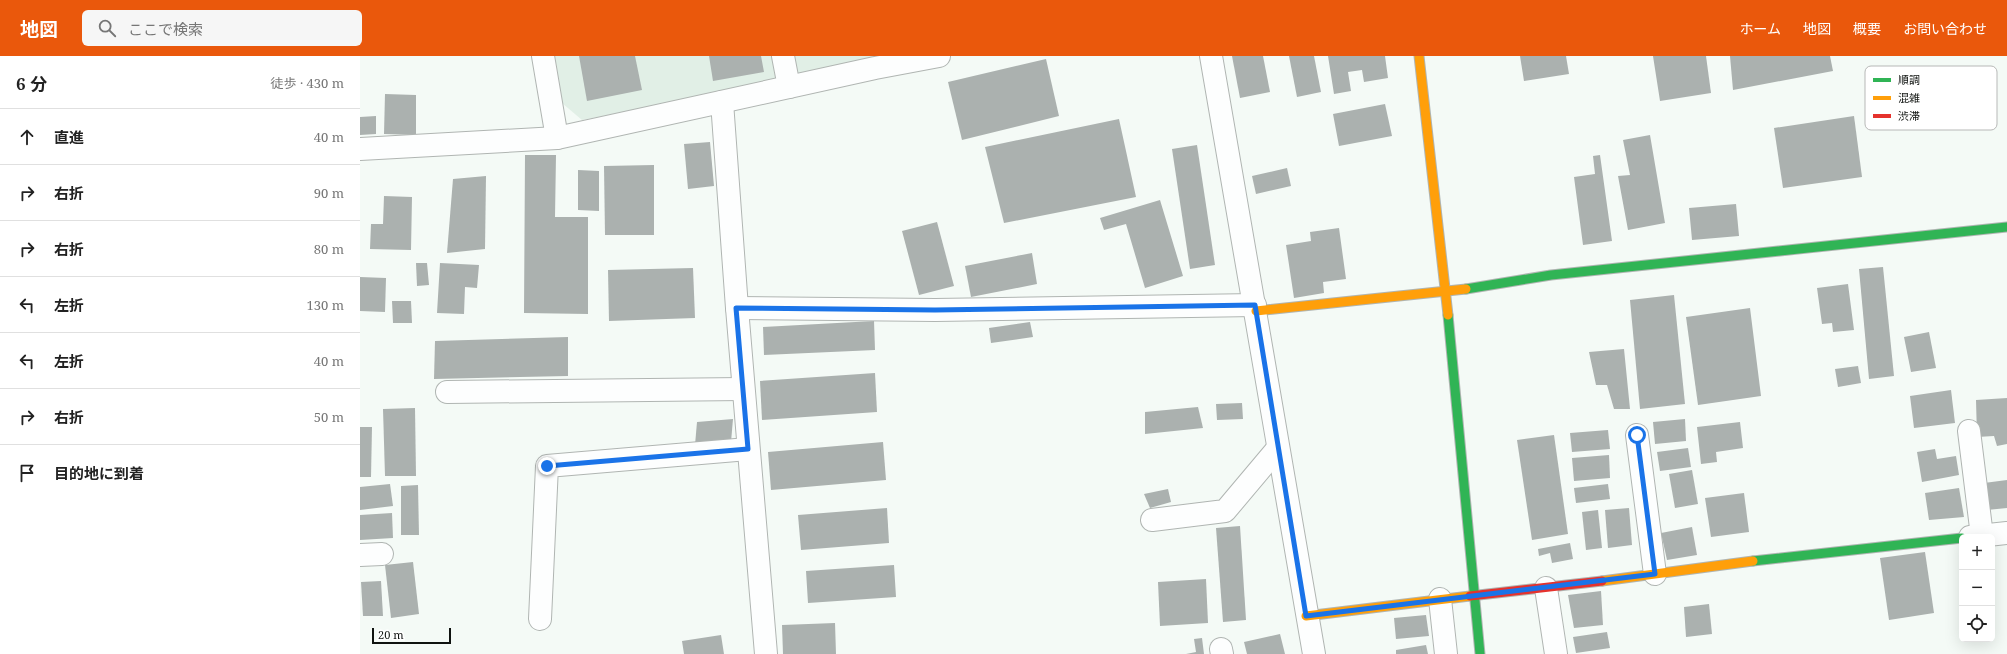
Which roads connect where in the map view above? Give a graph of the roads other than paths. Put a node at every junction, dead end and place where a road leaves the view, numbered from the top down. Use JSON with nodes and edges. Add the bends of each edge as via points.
{"nodes":[{"id":1,"x":543,"y":56,"type":"edge"},
{"id":2,"x":783,"y":56,"type":"edge"},
{"id":3,"x":939,"y":56,"type":"edge"},
{"id":4,"x":1211,"y":56,"type":"edge"},
{"id":5,"x":1419,"y":56,"type":"edge"},
{"id":6,"x":875,"y":62,"type":"edge"},
{"id":7,"x":789,"y":87,"type":"junction"},
{"id":8,"x":722,"y":102,"type":"junction"},
{"id":9,"x":557,"y":138,"type":"junction"},
{"id":10,"x":360,"y":149,"type":"edge"},
{"id":11,"x":2007,"y":227,"type":"edge"},
{"id":12,"x":1446,"y":292,"type":"junction"},
{"id":13,"x":736,"y":308,"type":"junction"},
{"id":14,"x":1255,"y":308,"type":"junction"},
{"id":15,"x":744,"y":389,"type":"junction"},
{"id":16,"x":447,"y":392,"type":"dead end"},
{"id":17,"x":1969,"y":431,"type":"dead end"},
{"id":18,"x":1637,"y":435,"type":"dead end"},
{"id":19,"x":1278,"y":448,"type":"junction"},
{"id":20,"x":748,"y":449,"type":"junction"},
{"id":21,"x":1152,"y":520,"type":"dead end"},
{"id":22,"x":2007,"y":533,"type":"edge"},
{"id":23,"x":1971,"y":534,"type":"edge"},
{"id":24,"x":1995,"y":534,"type":"edge"},
{"id":25,"x":1959,"y":538,"type":"edge"},
{"id":26,"x":382,"y":554,"type":"dead end"},
{"id":27,"x":360,"y":555,"type":"edge"},
{"id":28,"x":1655,"y":574,"type":"junction"},
{"id":29,"x":1546,"y":588,"type":"junction"},
{"id":30,"x":1474,"y":596,"type":"junction"},
{"id":31,"x":1440,"y":599,"type":"junction"},
{"id":32,"x":1306,"y":616,"type":"junction"},
{"id":33,"x":540,"y":619,"type":"dead end"},
{"id":34,"x":766,"y":654,"type":"edge"},
{"id":35,"x":1314,"y":654,"type":"edge"},
{"id":36,"x":1446,"y":654,"type":"edge"},
{"id":37,"x":1480,"y":654,"type":"edge"},
{"id":38,"x":1556,"y":654,"type":"edge"}],
"edges":[{"from":1,"to":9,"type":"street"},
{"from":2,"to":7,"type":"street"},
{"from":3,"to":6,"type":"street"},
{"from":4,"to":14,"type":"street"},
{"from":5,"to":12,"type":"street"},
{"from":6,"to":7,"type":"street"},
{"from":7,"to":8,"type":"street"},
{"from":8,"to":9,"type":"street"},
{"from":8,"to":13,"type":"street"},
{"from":9,"to":10,"type":"street"},
{"from":11,"to":12,"type":"street","via":[[1559,274]]},
{"from":12,"to":14,"type":"street"},
{"from":12,"to":30,"type":"street"},
{"from":13,"to":14,"type":"street"},
{"from":13,"to":15,"type":"street"},
{"from":14,"to":19,"type":"street"},
{"from":15,"to":16,"type":"street"},
{"from":15,"to":20,"type":"street"},
{"from":17,"to":23,"type":"street"},
{"from":18,"to":28,"type":"street"},
{"from":19,"to":21,"type":"street","via":[[1225,511]]},
{"from":19,"to":32,"type":"street"},
{"from":20,"to":33,"type":"street","via":[[547,466]]},
{"from":20,"to":34,"type":"street"},
{"from":22,"to":24,"type":"street"},
{"from":25,"to":28,"type":"street"},
{"from":26,"to":27,"type":"street"},
{"from":28,"to":29,"type":"street"},
{"from":29,"to":30,"type":"street"},
{"from":29,"to":38,"type":"street"},
{"from":30,"to":31,"type":"street"},
{"from":30,"to":37,"type":"street"},
{"from":31,"to":32,"type":"street"},
{"from":31,"to":36,"type":"street"},
{"from":32,"to":35,"type":"street"}]}
